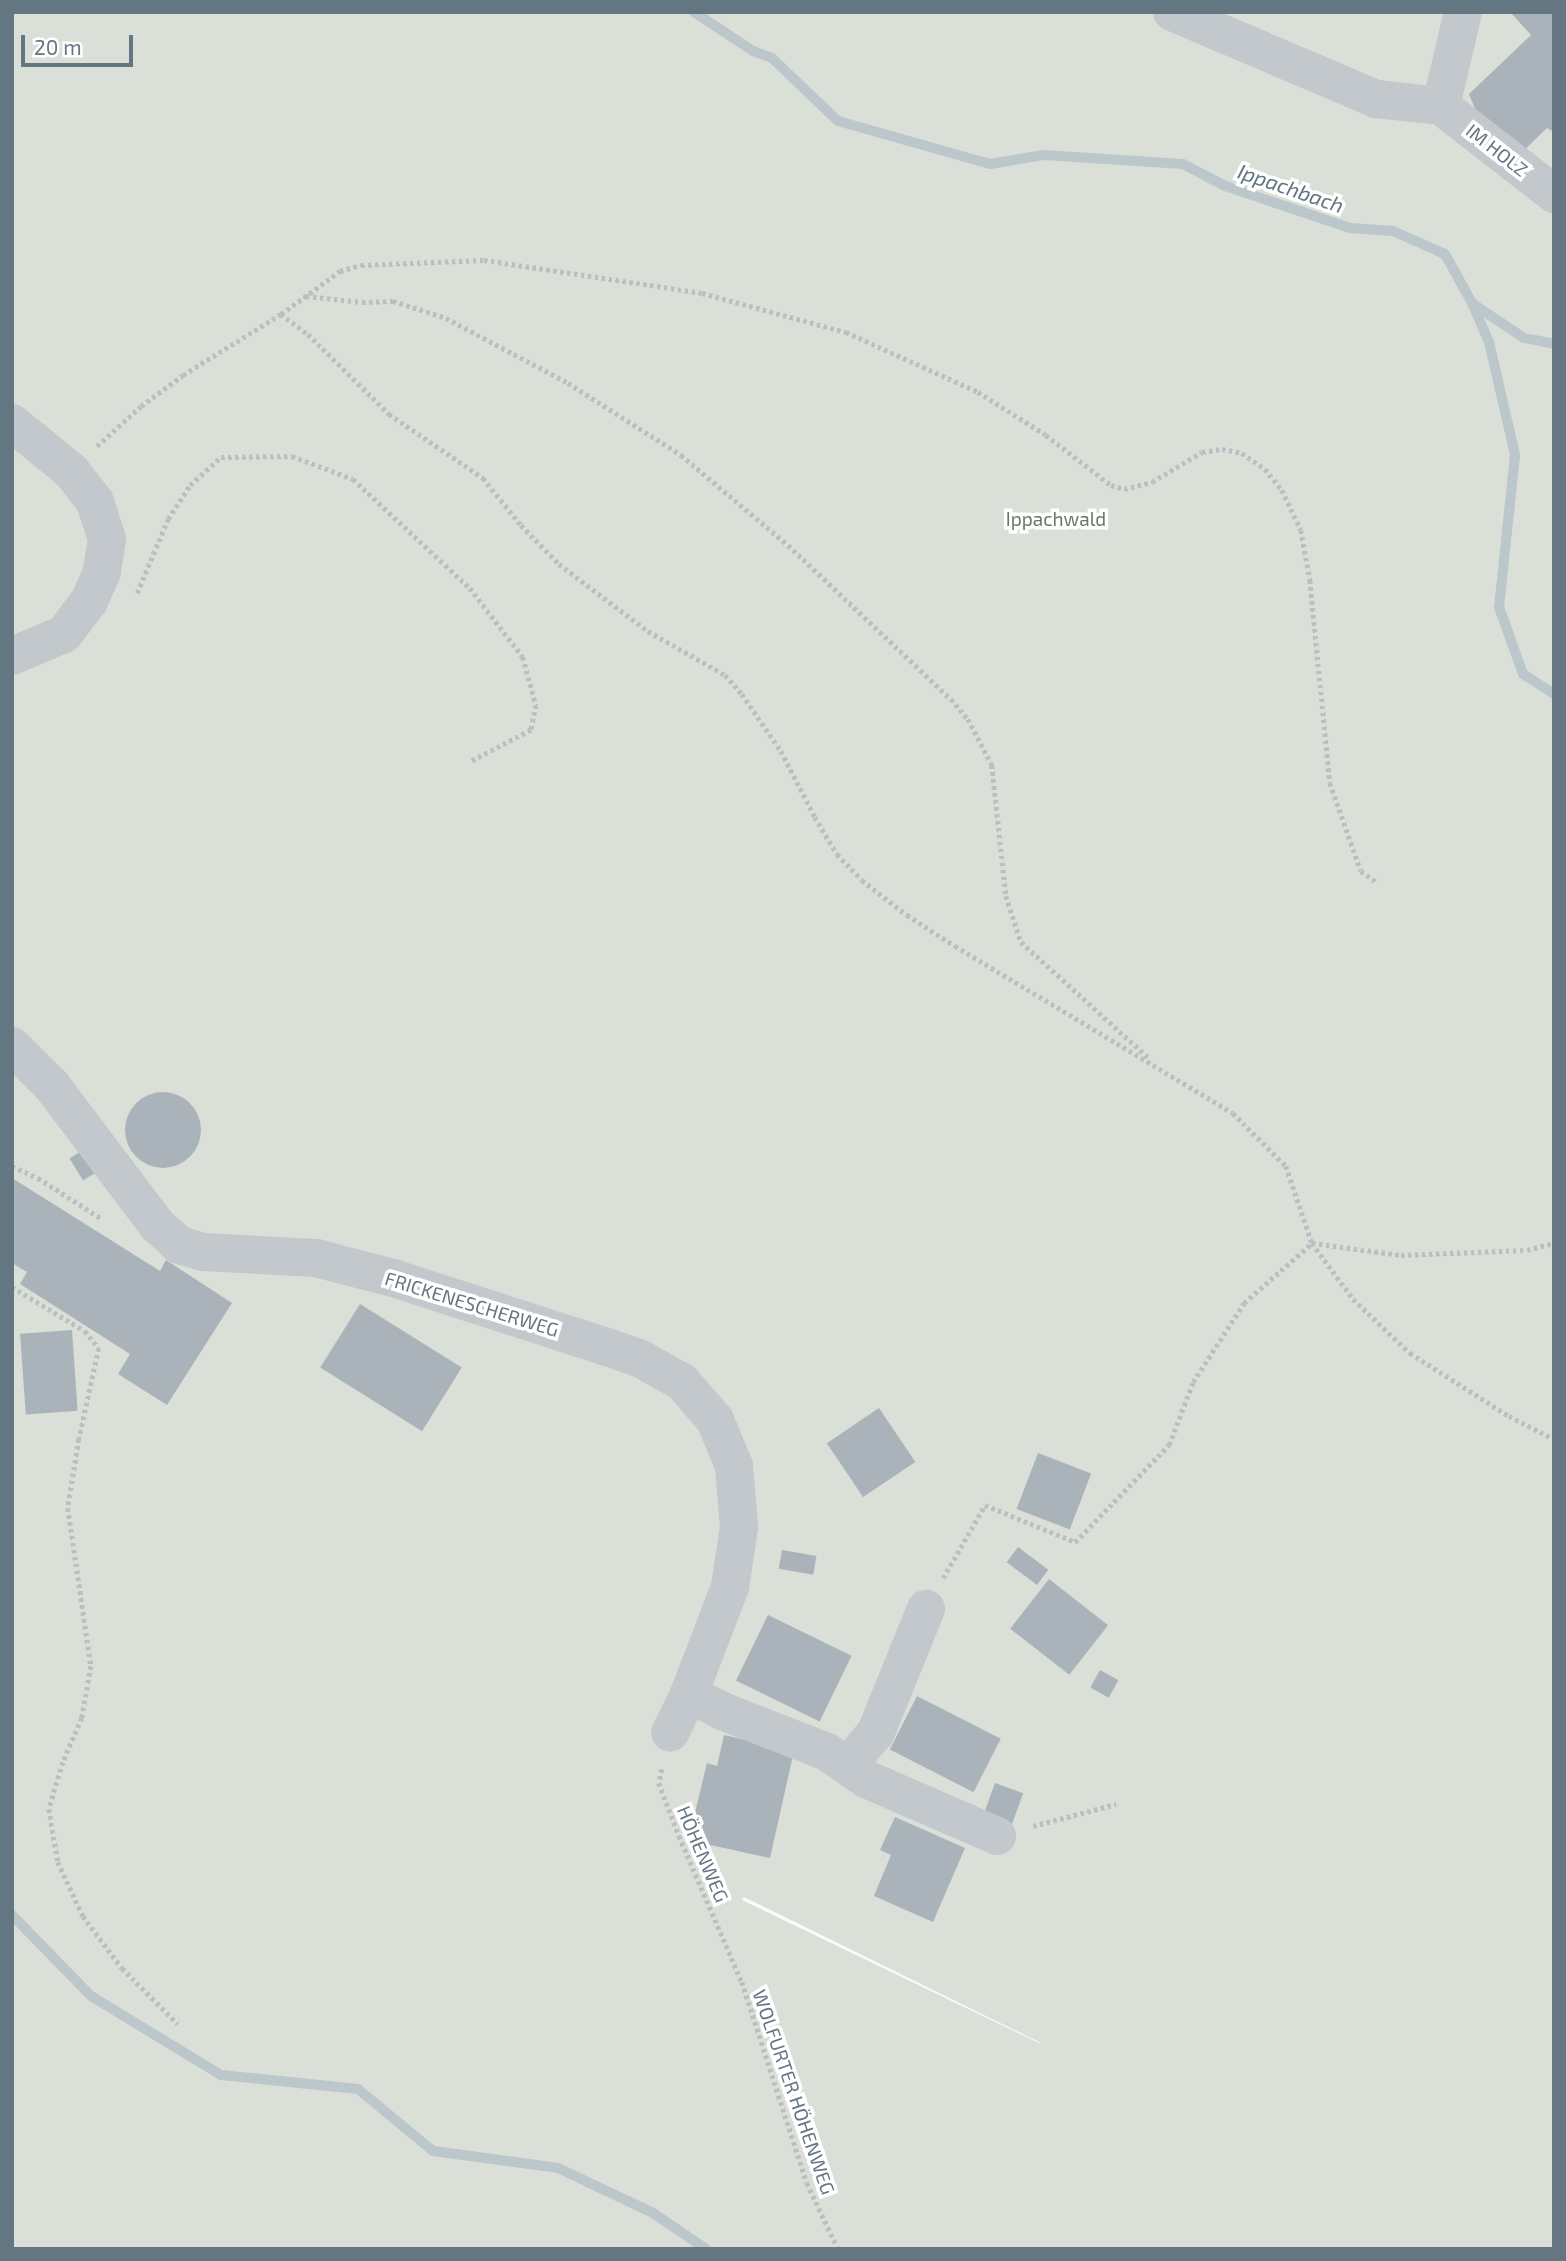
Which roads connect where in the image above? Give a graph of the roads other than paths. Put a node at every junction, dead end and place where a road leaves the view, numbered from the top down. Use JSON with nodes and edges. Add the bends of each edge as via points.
{"nodes":[{"id":1,"x":1172,"y":12,"type":"edge"},
{"id":2,"x":1463,"y":12,"type":"edge"},
{"id":3,"x":1441,"y":106,"type":"junction"},
{"id":4,"x":1554,"y":194,"type":"edge"},
{"id":5,"x":12,"y":423,"type":"edge"},
{"id":6,"x":12,"y":656,"type":"edge"},
{"id":7,"x":12,"y":1046,"type":"edge"},
{"id":8,"x":926,"y":1609,"type":"road end"},
{"id":9,"x":689,"y":1694,"type":"junction"},
{"id":10,"x":670,"y":1733,"type":"road end"},
{"id":11,"x":848,"y":1765,"type":"junction"},
{"id":12,"x":997,"y":1836,"type":"road end"}],
"edges":[{"from":1,"to":3,"type":"street","via":[[1376,99]]},
{"from":2,"to":3,"type":"street"},
{"from":3,"to":4,"type":"street","name":"IM HOLZ"},
{"from":5,"to":6,"type":"street","via":[[71,471],[95,502],[107,539],[103,572],[89,601],[64,634]]},
{"from":7,"to":9,"type":"street","name":"FRICKENESCHERWEG","via":[[52,1086],[158,1226],[179,1245],[203,1252],[316,1258],[393,1278],[641,1359],[682,1382],[715,1420],[734,1466],[739,1527],[730,1587]]},
{"from":8,"to":11,"type":"street","via":[[876,1732]]},
{"from":9,"to":10,"type":"street","name":"FRICKENESCHERWEG"},
{"from":9,"to":11,"type":"street"},
{"from":11,"to":12,"type":"street","via":[[866,1779]]}]}
